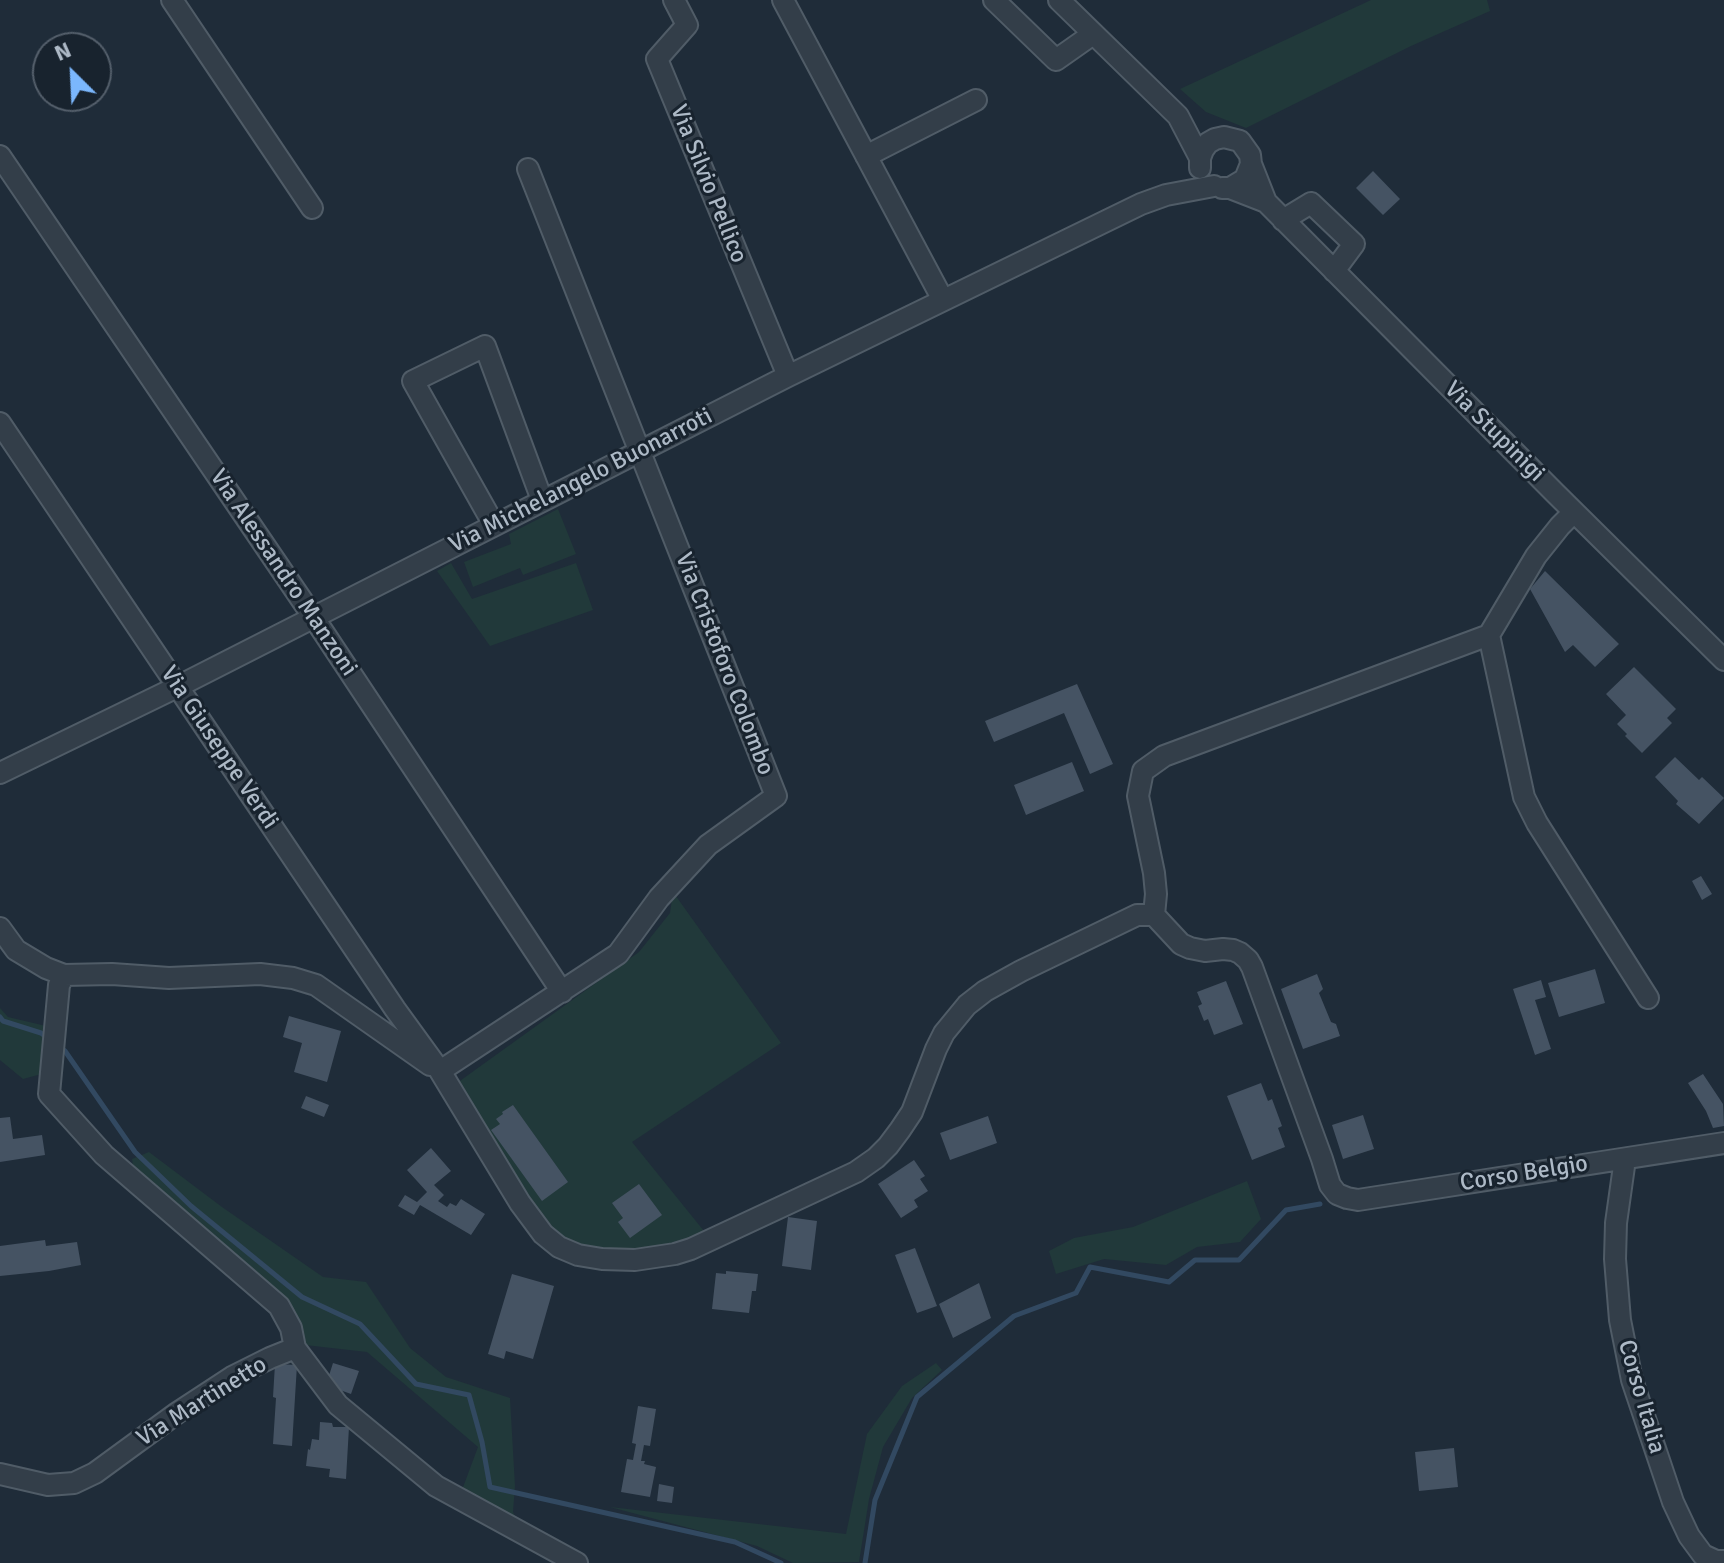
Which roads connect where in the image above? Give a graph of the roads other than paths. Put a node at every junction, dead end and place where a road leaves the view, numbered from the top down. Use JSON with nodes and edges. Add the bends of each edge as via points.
{"nodes":[{"id":1,"x":172,"y":0,"type":"edge"},
{"id":2,"x":674,"y":0,"type":"edge"},
{"id":3,"x":783,"y":0,"type":"edge"},
{"id":4,"x":994,"y":0,"type":"edge"},
{"id":5,"x":1059,"y":0,"type":"edge"},
{"id":6,"x":1093,"y":34,"type":"junction"},
{"id":7,"x":976,"y":100,"type":"dead end"},
{"id":8,"x":1178,"y":116,"type":"junction"},
{"id":9,"x":1224,"y":137,"type":"junction"},
{"id":10,"x":0,"y":156,"type":"edge"},
{"id":11,"x":866,"y":156,"type":"junction"},
{"id":12,"x":1200,"y":162,"type":"junction"},
{"id":13,"x":1251,"y":164,"type":"junction"},
{"id":14,"x":528,"y":169,"type":"dead end"},
{"id":15,"x":1222,"y":187,"type":"junction"},
{"id":16,"x":1166,"y":195,"type":"junction"},
{"id":17,"x":1266,"y":202,"type":"junction"},
{"id":18,"x":312,"y":208,"type":"dead end"},
{"id":19,"x":1283,"y":220,"type":"junction"},
{"id":20,"x":1334,"y":271,"type":"junction"},
{"id":21,"x":943,"y":300,"type":"junction"},
{"id":22,"x":788,"y":376,"type":"junction"},
{"id":23,"x":0,"y":423,"type":"edge"},
{"id":24,"x":640,"y":450,"type":"junction"},
{"id":25,"x":542,"y":500,"type":"junction"},
{"id":26,"x":1574,"y":512,"type":"junction"},
{"id":27,"x":494,"y":525,"type":"junction"},
{"id":28,"x":314,"y":618,"type":"junction"},
{"id":29,"x":1489,"y":635,"type":"junction"},
{"id":30,"x":1724,"y":660,"type":"edge"},
{"id":31,"x":177,"y":687,"type":"junction"},
{"id":32,"x":0,"y":773,"type":"edge"},
{"id":33,"x":1154,"y":915,"type":"junction"},
{"id":34,"x":0,"y":928,"type":"edge"},
{"id":35,"x":64,"y":975,"type":"junction"},
{"id":36,"x":562,"y":992,"type":"junction"},
{"id":37,"x":1648,"y":998,"type":"dead end"},
{"id":38,"x":440,"y":1071,"type":"junction"},
{"id":39,"x":1724,"y":1143,"type":"edge"},
{"id":40,"x":1625,"y":1159,"type":"junction"},
{"id":41,"x":295,"y":1348,"type":"junction"},
{"id":42,"x":0,"y":1474,"type":"edge"},
{"id":43,"x":1724,"y":1561,"type":"edge"},
{"id":44,"x":577,"y":1563,"type":"edge"}],
"edges":[{"from":1,"to":18,"type":"street"},
{"from":2,"to":22,"type":"street","name":"Via Silvio Pellico","via":[[687,25],[657,59]]},
{"from":3,"to":11,"type":"street"},
{"from":4,"to":6,"type":"street","via":[[1056,60]]},
{"from":5,"to":6,"type":"street"},
{"from":6,"to":8,"type":"street"},
{"from":7,"to":11,"type":"street"},
{"from":8,"to":9,"type":"street"},
{"from":8,"to":12,"type":"street"},
{"from":9,"to":12,"type":"street","via":[[1208,143]]},
{"from":9,"to":13,"type":"street","via":[[1246,147]]},
{"from":10,"to":28,"type":"street","name":"Via Alessandro Manzoni"},
{"from":11,"to":21,"type":"street"},
{"from":12,"to":15,"type":"street","via":[[1207,181]]},
{"from":12,"to":16,"type":"street","name":"Via Michelangelo Buonarroti"},
{"from":13,"to":15,"type":"street","via":[[1245,179]]},
{"from":13,"to":17,"type":"street","name":"Via Stupinigi"},
{"from":14,"to":24,"type":"street","name":"Via Cristoforo Colombo"},
{"from":15,"to":16,"type":"street","name":"Via Michelangelo Buonarroti"},
{"from":15,"to":17,"type":"street","name":"Via Stupinigi"},
{"from":16,"to":21,"type":"street","name":"Via Michelangelo Buonarroti"},
{"from":17,"to":19,"type":"street","name":"Via Stupinigi"},
{"from":19,"to":20,"type":"street","name":"Via Stupinigi"},
{"from":19,"to":20,"type":"street","via":[[1311,203],[1354,244]]},
{"from":20,"to":26,"type":"street","name":"Via Stupinigi"},
{"from":21,"to":22,"type":"street","name":"Via Michelangelo Buonarroti"},
{"from":22,"to":24,"type":"street","name":"Via Michelangelo Buonarroti"},
{"from":23,"to":31,"type":"street","name":"Via Giuseppe Verdi"},
{"from":24,"to":25,"type":"street","name":"Via Michelangelo Buonarroti"},
{"from":24,"to":36,"type":"street","name":"Via Cristoforo Colombo","via":[[776,796],[708,845],[659,898],[618,954]]},
{"from":25,"to":27,"type":"street","name":"Via Michelangelo Buonarroti"},
{"from":25,"to":27,"type":"street","via":[[485,346],[413,381]]},
{"from":26,"to":29,"type":"street","via":[[1536,556]]},
{"from":26,"to":30,"type":"street","name":"Via Stupinigi"},
{"from":27,"to":28,"type":"street","name":"Via Michelangelo Buonarroti"},
{"from":28,"to":31,"type":"street","name":"Via Michelangelo Buonarroti"},
{"from":28,"to":36,"type":"street","name":"Via Alessandro Manzoni"},
{"from":29,"to":33,"type":"street","via":[[1164,756],[1143,771],[1138,796],[1154,873]]},
{"from":29,"to":37,"type":"street","via":[[1524,797]]},
{"from":31,"to":32,"type":"street","name":"Via Michelangelo Buonarroti"},
{"from":31,"to":38,"type":"street","name":"Via Giuseppe Verdi"},
{"from":33,"to":38,"type":"street","via":[[1137,915],[1099,932],[967,1005],[944,1033],[912,1112],[888,1146],[866,1165],[675,1254],[602,1259],[559,1247],[520,1203]]},
{"from":33,"to":40,"type":"street","name":"Corso Belgio","via":[[1181,944],[1205,951],[1233,950],[1248,960],[1337,1194],[1358,1200]]},
{"from":34,"to":35,"type":"street","via":[[16,950]]},
{"from":35,"to":38,"type":"street","via":[[293,978],[316,985]]},
{"from":35,"to":41,"type":"street","via":[[49,1094],[104,1155],[279,1306]]},
{"from":36,"to":38,"type":"street","name":"Via Cristoforo Colombo"},
{"from":39,"to":40,"type":"street","name":"Corso Belgio"},
{"from":40,"to":43,"type":"street","name":"Corso Italia","via":[[1615,1259],[1632,1380],[1689,1536],[1703,1555]]},
{"from":41,"to":42,"type":"street","name":"Via Martinetto","via":[[232,1377],[74,1483],[48,1485]]},
{"from":41,"to":44,"type":"street","name":"Via Martinetto","via":[[338,1405],[436,1486]]}]}
